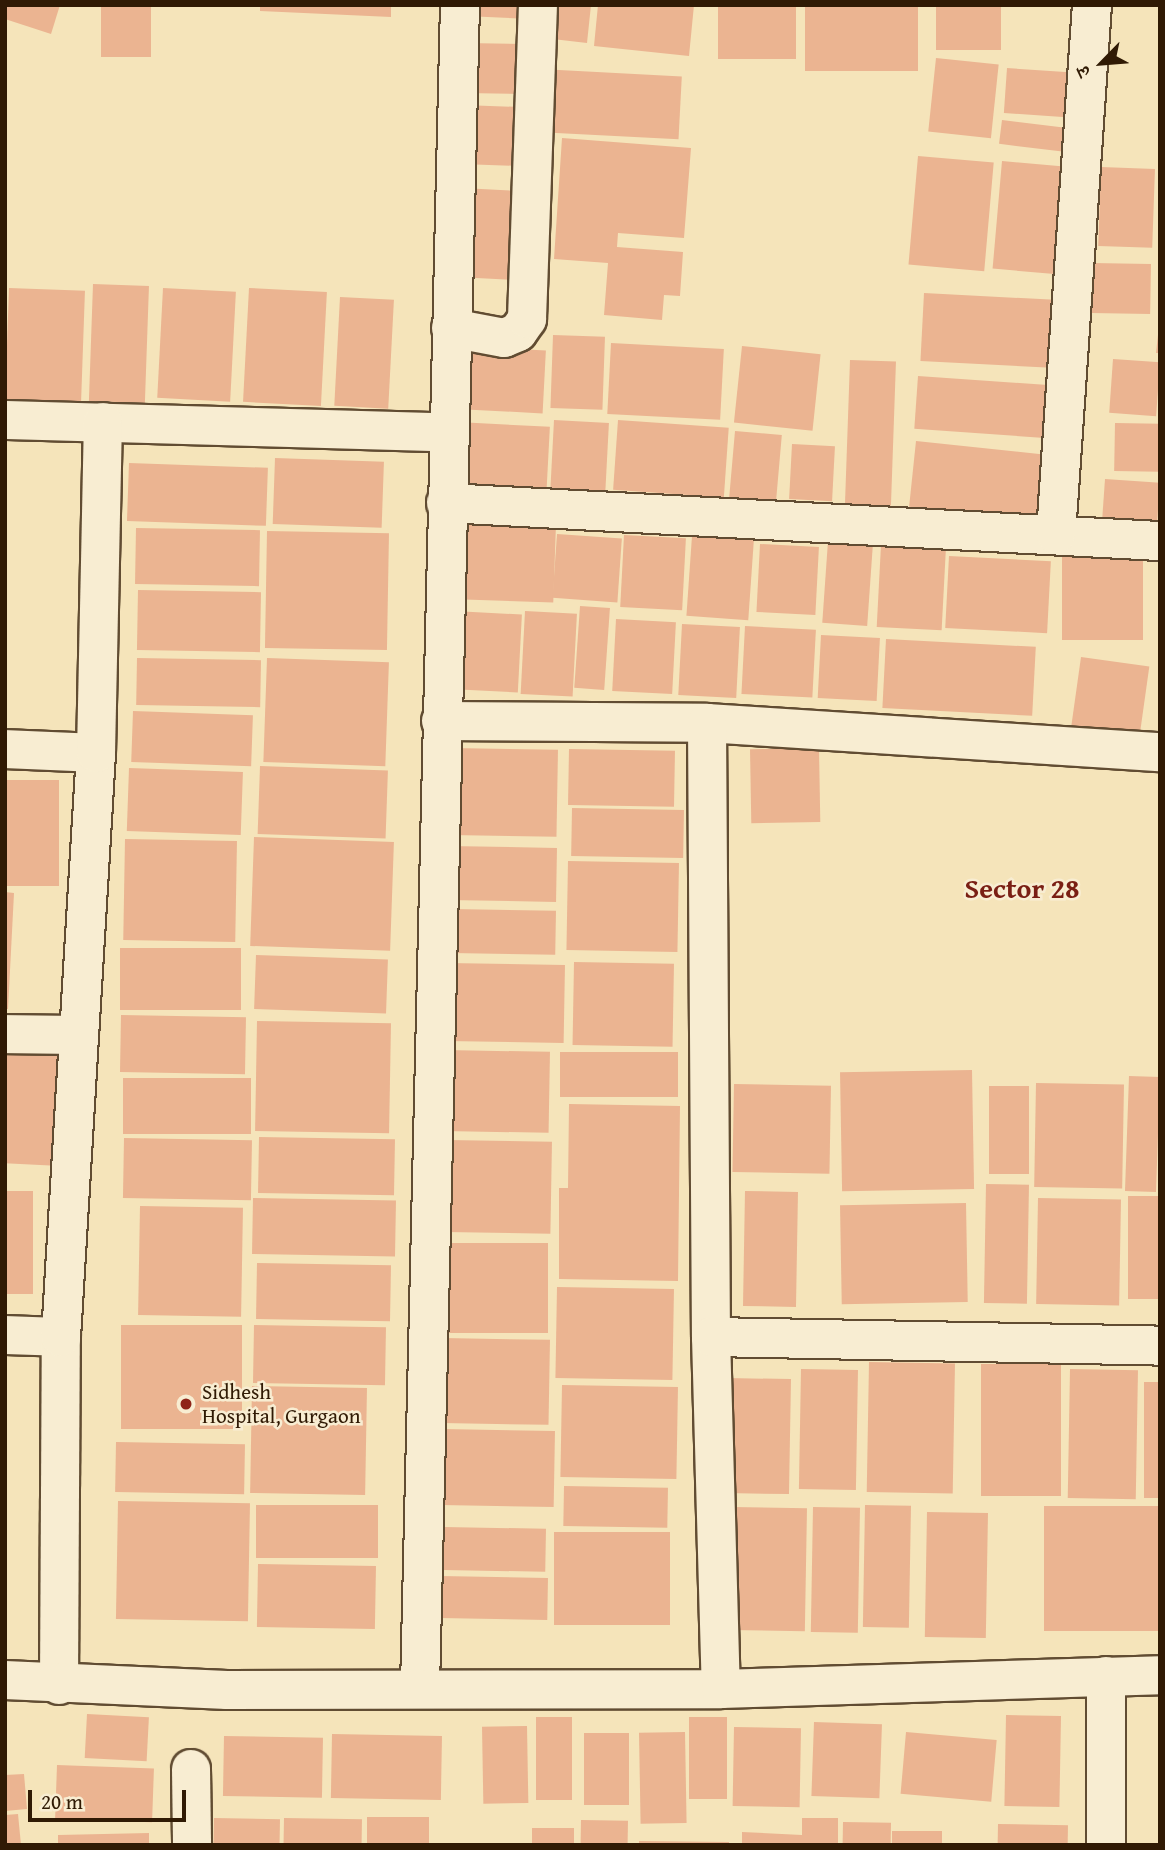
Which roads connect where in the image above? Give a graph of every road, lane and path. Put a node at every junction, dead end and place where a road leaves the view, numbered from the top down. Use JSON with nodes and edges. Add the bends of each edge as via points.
{"nodes":[{"id":1,"x":460,"y":5,"type":"edge"},
{"id":2,"x":538,"y":5,"type":"edge"},
{"id":3,"x":1093,"y":5,"type":"edge"},
{"id":4,"x":451,"y":328,"type":"junction"},
{"id":5,"x":5,"y":420,"type":"edge"},
{"id":6,"x":103,"y":422,"type":"junction"},
{"id":7,"x":448,"y":432,"type":"junction"},
{"id":8,"x":446,"y":503,"type":"junction"},
{"id":9,"x":1056,"y":534,"type":"junction"},
{"id":10,"x":1160,"y":541,"type":"edge"},
{"id":11,"x":441,"y":721,"type":"junction"},
{"id":12,"x":707,"y":723,"type":"junction"},
{"id":13,"x":5,"y":749,"type":"edge"},
{"id":14,"x":1160,"y":752,"type":"edge"},
{"id":15,"x":96,"y":753,"type":"junction"},
{"id":16,"x":5,"y":1034,"type":"edge"},
{"id":17,"x":79,"y":1035,"type":"junction"},
{"id":18,"x":5,"y":1335,"type":"edge"},
{"id":19,"x":61,"y":1337,"type":"junction"},
{"id":20,"x":711,"y":1337,"type":"junction"},
{"id":21,"x":1160,"y":1346,"type":"edge"},
{"id":22,"x":1160,"y":1675,"type":"edge"},
{"id":23,"x":1106,"y":1676,"type":"junction"},
{"id":24,"x":5,"y":1680,"type":"edge"},
{"id":25,"x":60,"y":1685,"type":"junction"},
{"id":26,"x":419,"y":1688,"type":"junction"},
{"id":27,"x":721,"y":1689,"type":"junction"},
{"id":28,"x":191,"y":1769,"type":"dead end"},
{"id":29,"x":192,"y":1845,"type":"edge"},
{"id":30,"x":1106,"y":1845,"type":"edge"}],
"edges":[{"from":1,"to":4,"type":"street"},
{"from":2,"to":4,"type":"street","via":[[527,319],[518,332],[504,338]]},
{"from":3,"to":9,"type":"street"},
{"from":4,"to":7,"type":"street"},
{"from":5,"to":6,"type":"street"},
{"from":6,"to":7,"type":"street"},
{"from":6,"to":15,"type":"street"},
{"from":7,"to":8,"type":"street"},
{"from":8,"to":9,"type":"street"},
{"from":8,"to":11,"type":"street"},
{"from":9,"to":10,"type":"street"},
{"from":11,"to":12,"type":"street"},
{"from":11,"to":26,"type":"street"},
{"from":12,"to":14,"type":"street"},
{"from":12,"to":20,"type":"street"},
{"from":13,"to":15,"type":"street"},
{"from":15,"to":17,"type":"street"},
{"from":16,"to":17,"type":"street"},
{"from":17,"to":19,"type":"street"},
{"from":18,"to":19,"type":"street"},
{"from":19,"to":25,"type":"street"},
{"from":20,"to":21,"type":"street"},
{"from":20,"to":27,"type":"street"},
{"from":22,"to":23,"type":"street"},
{"from":23,"to":27,"type":"street"},
{"from":23,"to":30,"type":"street"},
{"from":24,"to":25,"type":"street"},
{"from":25,"to":26,"type":"street","via":[[226,1690]]},
{"from":26,"to":27,"type":"street"},
{"from":28,"to":29,"type":"street"}]}
